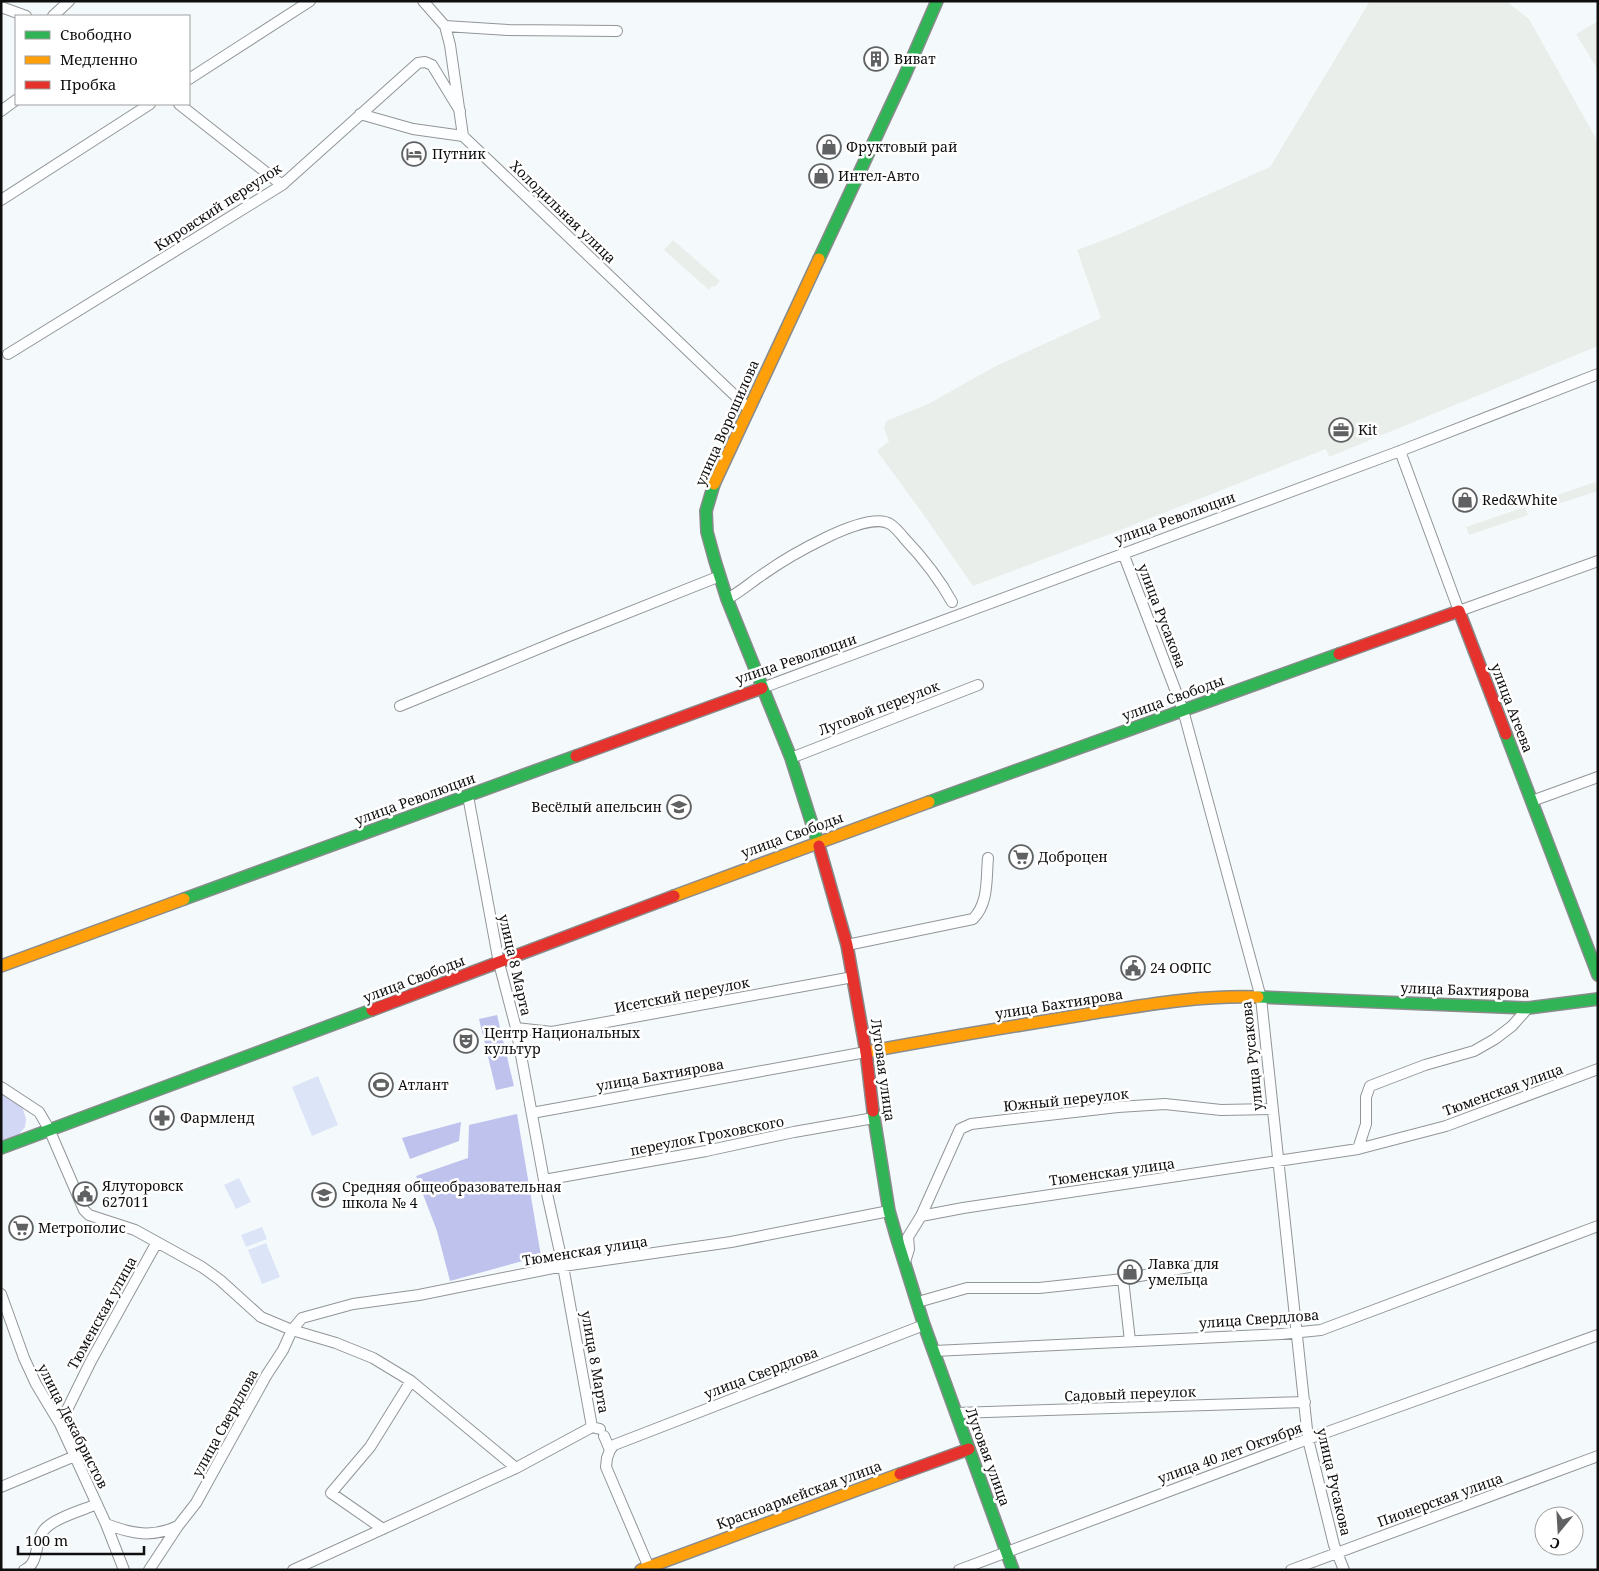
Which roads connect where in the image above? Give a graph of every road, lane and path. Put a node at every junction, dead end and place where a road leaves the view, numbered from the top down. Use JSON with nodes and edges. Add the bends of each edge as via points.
{"nodes":[{"id":1,"x":69,"y":1,"type":"edge"},
{"id":2,"x":310,"y":1,"type":"edge"},
{"id":3,"x":423,"y":1,"type":"edge"},
{"id":4,"x":937,"y":1,"type":"edge"},
{"id":5,"x":1,"y":7,"type":"edge"},
{"id":6,"x":23,"y":15,"type":"edge"},
{"id":7,"x":54,"y":15,"type":"edge"},
{"id":8,"x":445,"y":26,"type":"junction"},
{"id":9,"x":617,"y":32,"type":"dead end"},
{"id":10,"x":190,"y":78,"type":"edge"},
{"id":11,"x":15,"y":101,"type":"edge"},
{"id":12,"x":148,"y":105,"type":"edge"},
{"id":13,"x":180,"y":105,"type":"edge"},
{"id":14,"x":1,"y":111,"type":"edge"},
{"id":15,"x":460,"y":111,"type":"junction"},
{"id":16,"x":360,"y":114,"type":"junction"},
{"id":17,"x":464,"y":136,"type":"junction"},
{"id":18,"x":282,"y":185,"type":"junction"},
{"id":19,"x":1,"y":200,"type":"edge"},
{"id":20,"x":8,"y":354,"type":"dead end"},
{"id":21,"x":1598,"y":374,"type":"edge"},
{"id":22,"x":749,"y":409,"type":"junction"},
{"id":23,"x":1400,"y":451,"type":"junction"},
{"id":24,"x":1123,"y":553,"type":"junction"},
{"id":25,"x":1598,"y":561,"type":"edge"},
{"id":26,"x":720,"y":576,"type":"junction"},
{"id":27,"x":727,"y":599,"type":"junction"},
{"id":28,"x":952,"y":602,"type":"dead end"},
{"id":29,"x":1459,"y":610,"type":"junction"},
{"id":30,"x":978,"y":685,"type":"dead end"},
{"id":31,"x":762,"y":688,"type":"junction"},
{"id":32,"x":400,"y":706,"type":"dead end"},
{"id":33,"x":1183,"y":710,"type":"junction"},
{"id":34,"x":791,"y":758,"type":"junction"},
{"id":35,"x":1598,"y":777,"type":"edge"},
{"id":36,"x":468,"y":796,"type":"junction"},
{"id":37,"x":1532,"y":801,"type":"junction"},
{"id":38,"x":817,"y":842,"type":"junction"},
{"id":39,"x":988,"y":858,"type":"dead end"},
{"id":40,"x":847,"y":945,"type":"junction"},
{"id":41,"x":499,"y":963,"type":"junction"},
{"id":42,"x":1,"y":966,"type":"edge"},
{"id":43,"x":1598,"y":975,"type":"edge"},
{"id":44,"x":853,"y":977,"type":"junction"},
{"id":45,"x":1261,"y":998,"type":"junction"},
{"id":46,"x":1598,"y":999,"type":"edge"},
{"id":47,"x":1528,"y":1008,"type":"junction"},
{"id":48,"x":516,"y":1028,"type":"junction"},
{"id":49,"x":866,"y":1052,"type":"junction"},
{"id":50,"x":1598,"y":1069,"type":"edge"},
{"id":51,"x":1,"y":1087,"type":"edge"},
{"id":52,"x":1272,"y":1109,"type":"junction"},
{"id":53,"x":532,"y":1113,"type":"junction"},
{"id":54,"x":874,"y":1118,"type":"junction"},
{"id":55,"x":49,"y":1129,"type":"junction"},
{"id":56,"x":1,"y":1148,"type":"edge"},
{"id":57,"x":1358,"y":1149,"type":"junction"},
{"id":58,"x":1278,"y":1162,"type":"junction"},
{"id":59,"x":544,"y":1180,"type":"junction"},
{"id":60,"x":889,"y":1211,"type":"junction"},
{"id":61,"x":921,"y":1216,"type":"junction"},
{"id":62,"x":1598,"y":1226,"type":"edge"},
{"id":63,"x":157,"y":1242,"type":"junction"},
{"id":64,"x":904,"y":1263,"type":"junction"},
{"id":65,"x":1200,"y":1265,"type":"dead end"},
{"id":66,"x":563,"y":1266,"type":"junction"},
{"id":67,"x":1123,"y":1279,"type":"junction"},
{"id":68,"x":1,"y":1294,"type":"edge"},
{"id":69,"x":918,"y":1302,"type":"junction"},
{"id":70,"x":924,"y":1325,"type":"junction"},
{"id":71,"x":292,"y":1330,"type":"junction"},
{"id":72,"x":1296,"y":1332,"type":"junction"},
{"id":73,"x":1598,"y":1335,"type":"edge"},
{"id":74,"x":1130,"y":1341,"type":"junction"},
{"id":75,"x":934,"y":1351,"type":"junction"},
{"id":76,"x":411,"y":1381,"type":"junction"},
{"id":77,"x":1305,"y":1402,"type":"junction"},
{"id":78,"x":956,"y":1414,"type":"junction"},
{"id":79,"x":60,"y":1424,"type":"junction"},
{"id":80,"x":599,"y":1430,"type":"junction"},
{"id":81,"x":1308,"y":1439,"type":"junction"},
{"id":82,"x":969,"y":1449,"type":"junction"},
{"id":83,"x":610,"y":1450,"type":"junction"},
{"id":84,"x":75,"y":1456,"type":"junction"},
{"id":85,"x":1598,"y":1456,"type":"edge"},
{"id":86,"x":516,"y":1468,"type":"junction"},
{"id":87,"x":1,"y":1487,"type":"edge"},
{"id":88,"x":97,"y":1504,"type":"junction"},
{"id":89,"x":106,"y":1524,"type":"junction"},
{"id":90,"x":178,"y":1526,"type":"junction"},
{"id":91,"x":383,"y":1529,"type":"junction"},
{"id":92,"x":1007,"y":1552,"type":"junction"},
{"id":93,"x":1337,"y":1553,"type":"junction"},
{"id":94,"x":646,"y":1569,"type":"edge"},
{"id":95,"x":24,"y":1570,"type":"edge"},
{"id":96,"x":124,"y":1570,"type":"edge"},
{"id":97,"x":149,"y":1570,"type":"edge"},
{"id":98,"x":293,"y":1570,"type":"edge"},
{"id":99,"x":958,"y":1570,"type":"edge"},
{"id":100,"x":1013,"y":1570,"type":"edge"},
{"id":101,"x":1291,"y":1570,"type":"edge"},
{"id":102,"x":1344,"y":1570,"type":"edge"}],
"edges":[{"from":1,"to":7,"type":"street"},
{"from":2,"to":10,"type":"street"},
{"from":3,"to":8,"type":"street"},
{"from":4,"to":22,"type":"main road","name":"улица Ворошилова"},
{"from":5,"to":6,"type":"street"},
{"from":8,"to":9,"type":"street"},
{"from":8,"to":15,"type":"street"},
{"from":11,"to":14,"type":"street"},
{"from":12,"to":19,"type":"street"},
{"from":13,"to":18,"type":"street"},
{"from":15,"to":16,"type":"street","name":"Кировский переулок","via":[[436,70],[425,62],[418,63]]},
{"from":15,"to":17,"type":"street"},
{"from":16,"to":17,"type":"street","via":[[414,129]]},
{"from":16,"to":18,"type":"street","name":"Кировский переулок"},
{"from":17,"to":22,"type":"street","name":"Холодильная улица"},
{"from":18,"to":20,"type":"street","name":"Кировский переулок"},
{"from":21,"to":23,"type":"street","name":"улица Революции"},
{"from":22,"to":26,"type":"main road","name":"улица Ворошилова","via":[[711,492],[706,511],[707,532]]},
{"from":23,"to":24,"type":"street","name":"улица Революции"},
{"from":23,"to":29,"type":"street","name":"улица Агеева"},
{"from":24,"to":31,"type":"street","name":"улица Революции"},
{"from":24,"to":33,"type":"street","name":"улица Русакова"},
{"from":25,"to":29,"type":"street","name":"улица Свободы"},
{"from":26,"to":27,"type":"main road","name":"Луговая улица"},
{"from":26,"to":32,"type":"street"},
{"from":27,"to":28,"type":"street","via":[[800,551],[856,524],[874,521],[890,523],[921,556]]},
{"from":27,"to":31,"type":"main road","name":"Луговая улица"},
{"from":29,"to":33,"type":"main road","name":"улица Свободы"},
{"from":29,"to":37,"type":"main road","name":"улица Агеева"},
{"from":30,"to":34,"type":"street","name":"Луговой переулок"},
{"from":31,"to":34,"type":"main road","name":"Луговая улица"},
{"from":31,"to":36,"type":"main road","name":"улица Революции"},
{"from":33,"to":38,"type":"main road","name":"улица Свободы"},
{"from":33,"to":45,"type":"street","name":"улица Русакова"},
{"from":34,"to":38,"type":"main road","name":"Луговая улица"},
{"from":35,"to":37,"type":"street"},
{"from":36,"to":41,"type":"street","name":"улица 8 Марта"},
{"from":36,"to":42,"type":"main road","name":"улица Революции"},
{"from":37,"to":43,"type":"main road","name":"улица Агеева"},
{"from":38,"to":40,"type":"main road","name":"Луговая улица"},
{"from":38,"to":41,"type":"main road","name":"улица Свободы"},
{"from":39,"to":40,"type":"street","via":[[984,902],[973,918]]},
{"from":40,"to":44,"type":"main road","name":"Луговая улица"},
{"from":41,"to":48,"type":"street","name":"улица 8 Марта"},
{"from":41,"to":55,"type":"main road","name":"улица Свободы"},
{"from":44,"to":48,"type":"street","name":"Исетский переулок","via":[[552,1032]]},
{"from":44,"to":49,"type":"main road","name":"Луговая улица"},
{"from":45,"to":47,"type":"main road","name":"улица Бахтиярова"},
{"from":45,"to":49,"type":"main road","name":"улица Бахтиярова","via":[[1185,999]]},
{"from":45,"to":52,"type":"street","name":"улица Русакова"},
{"from":46,"to":47,"type":"main road","name":"улица Бахтиярова"},
{"from":47,"to":57,"type":"street","via":[[1512,1026],[1474,1050],[1370,1086],[1366,1096],[1366,1124]]},
{"from":48,"to":53,"type":"street","name":"улица 8 Марта"},
{"from":49,"to":53,"type":"street","name":"улица Бахтиярова"},
{"from":49,"to":54,"type":"main road","name":"Луговая улица"},
{"from":50,"to":57,"type":"street","name":"Тюменская улица","via":[[1446,1126]]},
{"from":51,"to":55,"type":"street","via":[[40,1112]]},
{"from":52,"to":58,"type":"street","name":"улица Русакова"},
{"from":52,"to":61,"type":"street","name":"Южный переулок","via":[[1220,1110],[1165,1104],[971,1124],[960,1129]]},
{"from":53,"to":59,"type":"street","name":"улица 8 Марта"},
{"from":54,"to":59,"type":"street","name":"переулок Гроховского"},
{"from":54,"to":60,"type":"main road","name":"Луговая улица"},
{"from":55,"to":56,"type":"main road","name":"улица Свободы"},
{"from":55,"to":63,"type":"street","via":[[84,1210],[89,1215],[135,1230]]},
{"from":57,"to":58,"type":"street","name":"Тюменская улица"},
{"from":58,"to":61,"type":"street","name":"Тюменская улица"},
{"from":58,"to":72,"type":"street","name":"улица Русакова"},
{"from":59,"to":66,"type":"street","name":"улица 8 Марта"},
{"from":60,"to":64,"type":"main road","name":"Луговая улица"},
{"from":60,"to":66,"type":"street","name":"Тюменская улица","via":[[731,1242]]},
{"from":61,"to":64,"type":"street","via":[[908,1237]]},
{"from":62,"to":72,"type":"street","name":"улица Свердлова","via":[[1321,1330]]},
{"from":63,"to":71,"type":"street","via":[[202,1267],[261,1317]]},
{"from":63,"to":79,"type":"street","name":"Тюменская улица"},
{"from":64,"to":69,"type":"main road","name":"Луговая улица"},
{"from":65,"to":67,"type":"street"},
{"from":66,"to":71,"type":"street","name":"Тюменская улица","via":[[419,1295],[353,1304],[302,1318]]},
{"from":66,"to":80,"type":"street","name":"улица 8 Марта"},
{"from":67,"to":69,"type":"street","via":[[1039,1288],[967,1288]]},
{"from":67,"to":74,"type":"street"},
{"from":68,"to":79,"type":"street","name":"улица Декабристов","via":[[24,1358]]},
{"from":69,"to":70,"type":"main road","name":"Луговая улица"},
{"from":70,"to":75,"type":"main road","name":"Луговая улица"},
{"from":70,"to":83,"type":"street","name":"улица Свердлова","via":[[614,1445]]},
{"from":71,"to":76,"type":"street","via":[[373,1358]]},
{"from":71,"to":90,"type":"street","name":"улица Свердлова","via":[[196,1503]]},
{"from":72,"to":74,"type":"street","name":"улица Свердлова"},
{"from":72,"to":77,"type":"street","name":"улица Русакова"},
{"from":73,"to":81,"type":"street","name":"улица 40 лет Октября"},
{"from":74,"to":75,"type":"street","name":"улица Свердлова"},
{"from":75,"to":78,"type":"main road","name":"Луговая улица"},
{"from":76,"to":86,"type":"street"},
{"from":76,"to":91,"type":"street","via":[[370,1447],[331,1493]]},
{"from":77,"to":78,"type":"street","name":"Садовый переулок"},
{"from":77,"to":81,"type":"street","name":"улица Русакова"},
{"from":78,"to":82,"type":"main road","name":"Луговая улица"},
{"from":79,"to":84,"type":"street","name":"улица Декабристов"},
{"from":80,"to":83,"type":"street","name":"улица 8 Марта"},
{"from":80,"to":86,"type":"street"},
{"from":81,"to":92,"type":"street","name":"улица 40 лет Октября"},
{"from":81,"to":93,"type":"street","name":"улица Русакова"},
{"from":82,"to":92,"type":"main road","name":"Луговая улица"},
{"from":82,"to":94,"type":"main road","name":"Красноармейская улица"},
{"from":83,"to":94,"type":"street","name":"улица 8 Марта","via":[[606,1466]]},
{"from":84,"to":87,"type":"street"},
{"from":84,"to":88,"type":"street","name":"улица Декабристов"},
{"from":85,"to":93,"type":"street","name":"Пионерская улица"},
{"from":86,"to":91,"type":"street"},
{"from":88,"to":89,"type":"street","name":"улица Декабристов"},
{"from":88,"to":95,"type":"street","via":[[52,1523],[43,1531],[34,1560]]},
{"from":89,"to":90,"type":"street","via":[[126,1532],[147,1534]]},
{"from":89,"to":96,"type":"street","name":"улица Декабристов"},
{"from":90,"to":97,"type":"street","name":"улица Свердлова"},
{"from":91,"to":98,"type":"street"},
{"from":92,"to":99,"type":"street","name":"улица 40 лет Октября"},
{"from":92,"to":100,"type":"main road","name":"Луговая улица"},
{"from":93,"to":101,"type":"street","name":"Пионерская улица"},
{"from":93,"to":102,"type":"street","name":"улица Русакова"}]}
